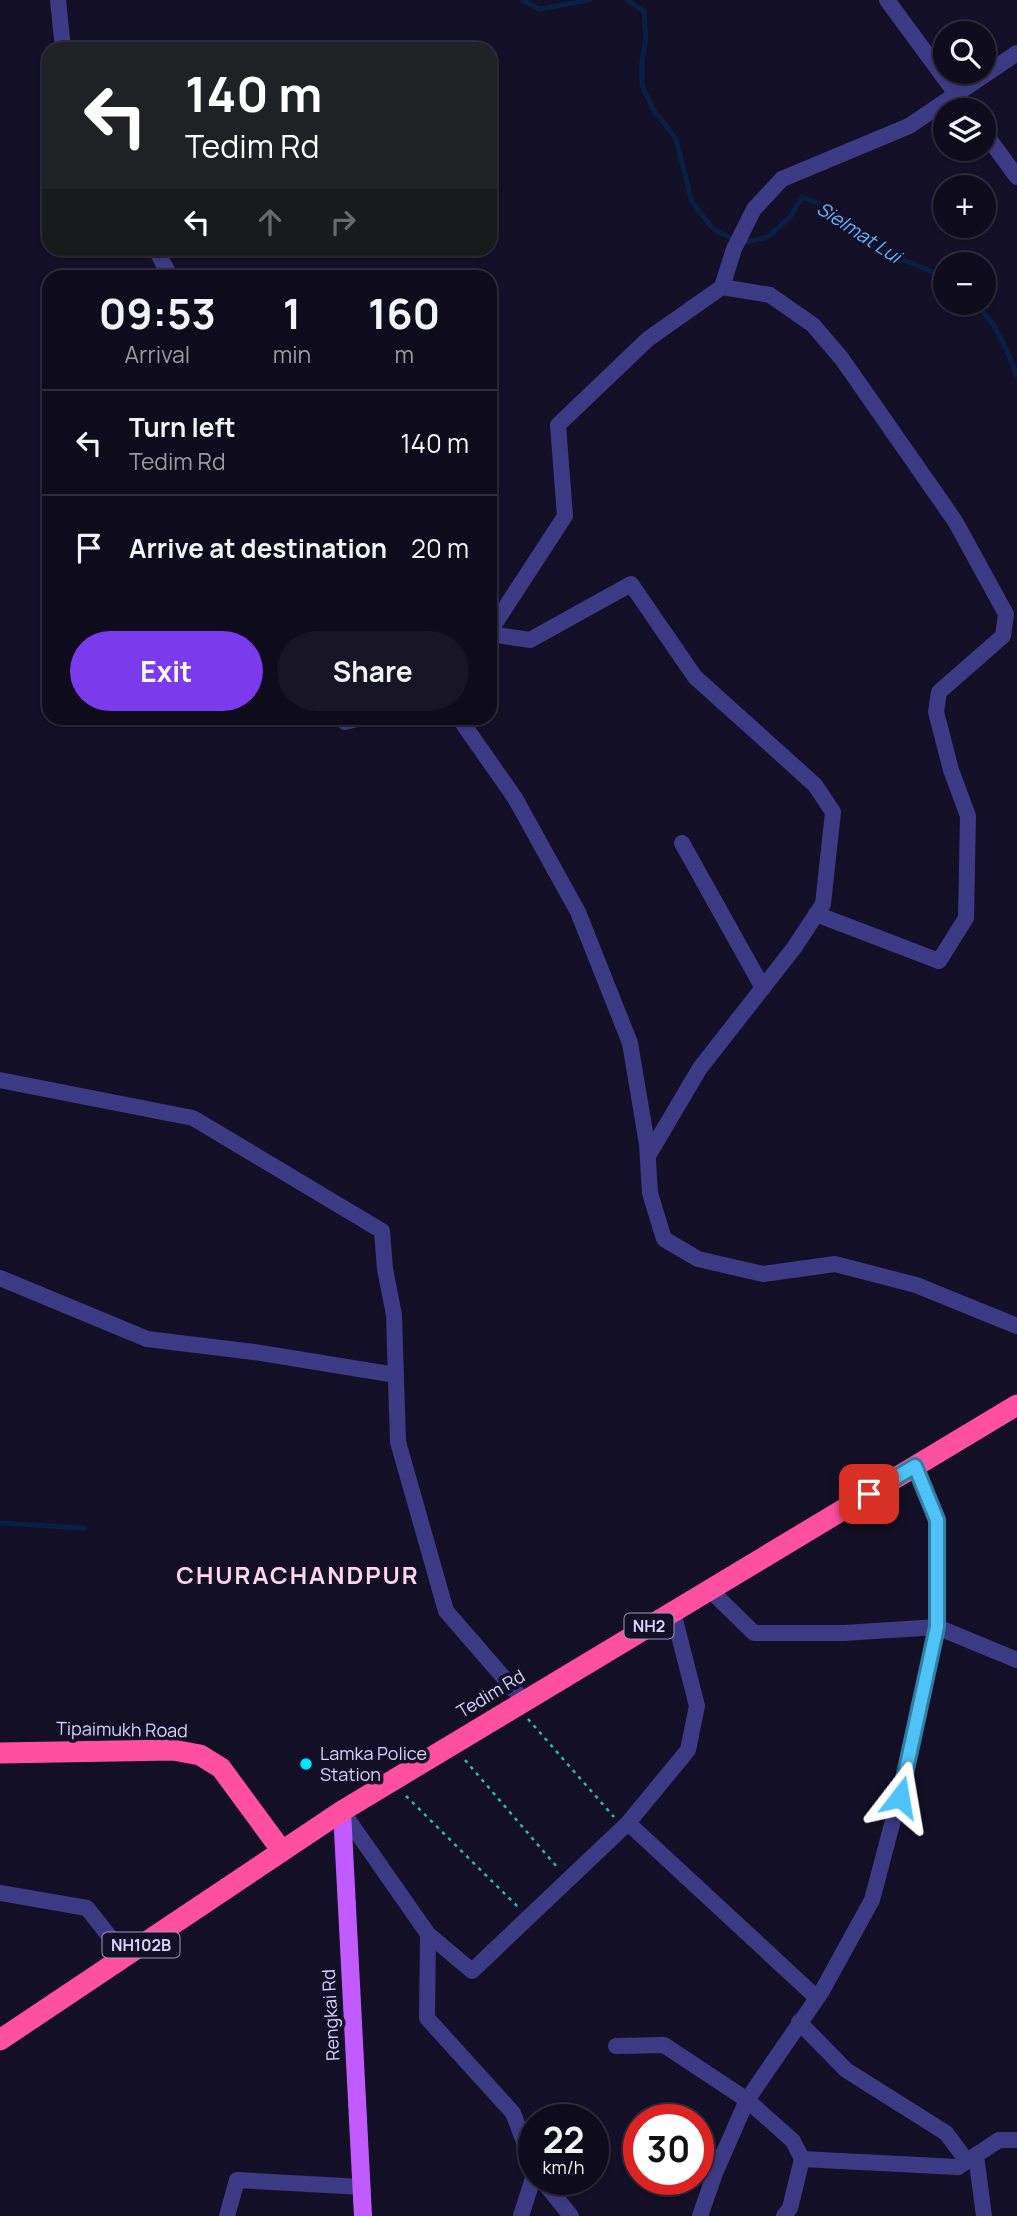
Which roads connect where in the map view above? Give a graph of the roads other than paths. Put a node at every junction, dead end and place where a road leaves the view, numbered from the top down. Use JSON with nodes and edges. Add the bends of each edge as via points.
{"nodes":[{"id":1,"x":58,"y":0,"type":"edge"},
{"id":2,"x":887,"y":0,"type":"edge"},
{"id":3,"x":62,"y":42,"type":"edge"},
{"id":4,"x":1017,"y":53,"type":"edge"},
{"id":5,"x":956,"y":94,"type":"junction"},
{"id":6,"x":959,"y":98,"type":"edge"},
{"id":7,"x":996,"y":148,"type":"edge"},
{"id":8,"x":1017,"y":177,"type":"edge"},
{"id":9,"x":722,"y":287,"type":"junction"},
{"id":10,"x":497,"y":621,"type":"edge"},
{"id":11,"x":497,"y":633,"type":"edge"},
{"id":12,"x":464,"y":725,"type":"edge"},
{"id":13,"x":682,"y":842,"type":"dead end"},
{"id":14,"x":816,"y":914,"type":"junction"},
{"id":15,"x":763,"y":988,"type":"junction"},
{"id":16,"x":0,"y":1080,"type":"edge"},
{"id":17,"x":648,"y":1156,"type":"junction"},
{"id":18,"x":0,"y":1278,"type":"edge"},
{"id":19,"x":1017,"y":1326,"type":"edge"},
{"id":20,"x":397,"y":1376,"type":"junction"},
{"id":21,"x":1017,"y":1405,"type":"edge"},
{"id":22,"x":915,"y":1466,"type":"junction"},
{"id":23,"x":710,"y":1590,"type":"junction"},
{"id":24,"x":673,"y":1612,"type":"junction"},
{"id":25,"x":937,"y":1627,"type":"junction"},
{"id":26,"x":1017,"y":1660,"type":"edge"},
{"id":27,"x":521,"y":1703,"type":"junction"},
{"id":28,"x":0,"y":1753,"type":"edge"},
{"id":29,"x":342,"y":1811,"type":"junction"},
{"id":30,"x":626,"y":1826,"type":"junction"},
{"id":31,"x":282,"y":1851,"type":"junction"},
{"id":32,"x":0,"y":1894,"type":"edge"},
{"id":33,"x":428,"y":1934,"type":"junction"},
{"id":34,"x":125,"y":1956,"type":"junction"},
{"id":35,"x":817,"y":1998,"type":"junction"},
{"id":36,"x":799,"y":2022,"type":"junction"},
{"id":37,"x":0,"y":2040,"type":"edge"},
{"id":38,"x":616,"y":2046,"type":"dead end"},
{"id":39,"x":747,"y":2100,"type":"junction"},
{"id":40,"x":518,"y":2126,"type":"edge"},
{"id":41,"x":1017,"y":2140,"type":"edge"},
{"id":42,"x":972,"y":2158,"type":"junction"},
{"id":43,"x":802,"y":2159,"type":"junction"},
{"id":44,"x":361,"y":2187,"type":"junction"},
{"id":45,"x":528,"y":2195,"type":"edge"},
{"id":46,"x":554,"y":2195,"type":"edge"},
{"id":47,"x":227,"y":2216,"type":"edge"},
{"id":48,"x":363,"y":2216,"type":"edge"},
{"id":49,"x":521,"y":2216,"type":"edge"},
{"id":50,"x":571,"y":2216,"type":"edge"},
{"id":51,"x":701,"y":2216,"type":"edge"},
{"id":52,"x":784,"y":2216,"type":"edge"},
{"id":53,"x":984,"y":2216,"type":"edge"}],
"edges":[{"from":1,"to":3,"type":"street"},
{"from":2,"to":5,"type":"street"},
{"from":4,"to":5,"type":"street"},
{"from":5,"to":6,"type":"street"},
{"from":5,"to":9,"type":"street","via":[[909,126],[782,179],[754,209]]},
{"from":7,"to":8,"type":"street"},
{"from":9,"to":10,"type":"street","via":[[648,339],[558,425],[565,516]]},
{"from":9,"to":14,"type":"street","via":[[769,295],[813,324],[955,521],[1006,614],[1003,635],[939,691],[936,712],[968,816],[966,918],[940,961]]},
{"from":11,"to":14,"type":"street","via":[[530,640],[631,584],[695,677],[815,785],[833,812],[823,904]]},
{"from":12,"to":17,"type":"street","via":[[515,798],[578,912],[630,1043]]},
{"from":13,"to":15,"type":"street"},
{"from":14,"to":15,"type":"street"},
{"from":15,"to":17,"type":"street","via":[[699,1068]]},
{"from":16,"to":20,"type":"street","via":[[193,1118],[382,1231]]},
{"from":17,"to":19,"type":"street","via":[[650,1193],[664,1239],[698,1259],[763,1275],[835,1264],[916,1285]]},
{"from":18,"to":20,"type":"street","via":[[147,1339]]},
{"from":20,"to":27,"type":"street","via":[[398,1442],[446,1611]]},
{"from":21,"to":22,"type":"highway","name":"Tedim Rd","number":"NH2"},
{"from":22,"to":23,"type":"highway","name":"Tedim Rd","number":"NH2"},
{"from":22,"to":25,"type":"street","via":[[937,1520]]},
{"from":23,"to":24,"type":"highway","name":"Tedim Rd","number":"NH2"},
{"from":23,"to":25,"type":"street","via":[[754,1633]]},
{"from":24,"to":27,"type":"highway","name":"Tedim Rd","number":"NH2"},
{"from":24,"to":30,"type":"street","via":[[697,1706],[688,1750]]},
{"from":25,"to":26,"type":"street"},
{"from":25,"to":35,"type":"street","via":[[872,1900]]},
{"from":27,"to":29,"type":"highway","name":"Tedim Rd","number":"NH2"},
{"from":28,"to":31,"type":"highway","name":"Tipaimukh Road","via":[[173,1750],[201,1755],[221,1768]]},
{"from":29,"to":31,"type":"highway","name":"Tedim Rd","number":"NH2"},
{"from":29,"to":33,"type":"street"},
{"from":29,"to":44,"type":"main road","name":"Rengkai Rd"},
{"from":30,"to":33,"type":"street","via":[[472,1971]]},
{"from":30,"to":35,"type":"street"},
{"from":31,"to":34,"type":"highway","name":"Tedim Rd","number":"NH102B"},
{"from":32,"to":34,"type":"street","via":[[87,1908]]},
{"from":33,"to":40,"type":"street","via":[[428,2018],[513,2113]]},
{"from":34,"to":37,"type":"highway","name":"Tedim Rd","number":"NH102B"},
{"from":35,"to":36,"type":"street"},
{"from":36,"to":39,"type":"street"},
{"from":36,"to":42,"type":"street","via":[[846,2070],[946,2133]]},
{"from":38,"to":39,"type":"street","via":[[664,2045]]},
{"from":39,"to":43,"type":"street","via":[[793,2141]]},
{"from":39,"to":51,"type":"street"},
{"from":41,"to":42,"type":"street","via":[[999,2140]]},
{"from":42,"to":43,"type":"street","via":[[958,2167]]},
{"from":42,"to":53,"type":"street"},
{"from":43,"to":52,"type":"street"},
{"from":44,"to":47,"type":"street","via":[[237,2180]]},
{"from":44,"to":48,"type":"main road","name":"Rengkai Rd"},
{"from":45,"to":49,"type":"street"},
{"from":46,"to":50,"type":"street"}]}
